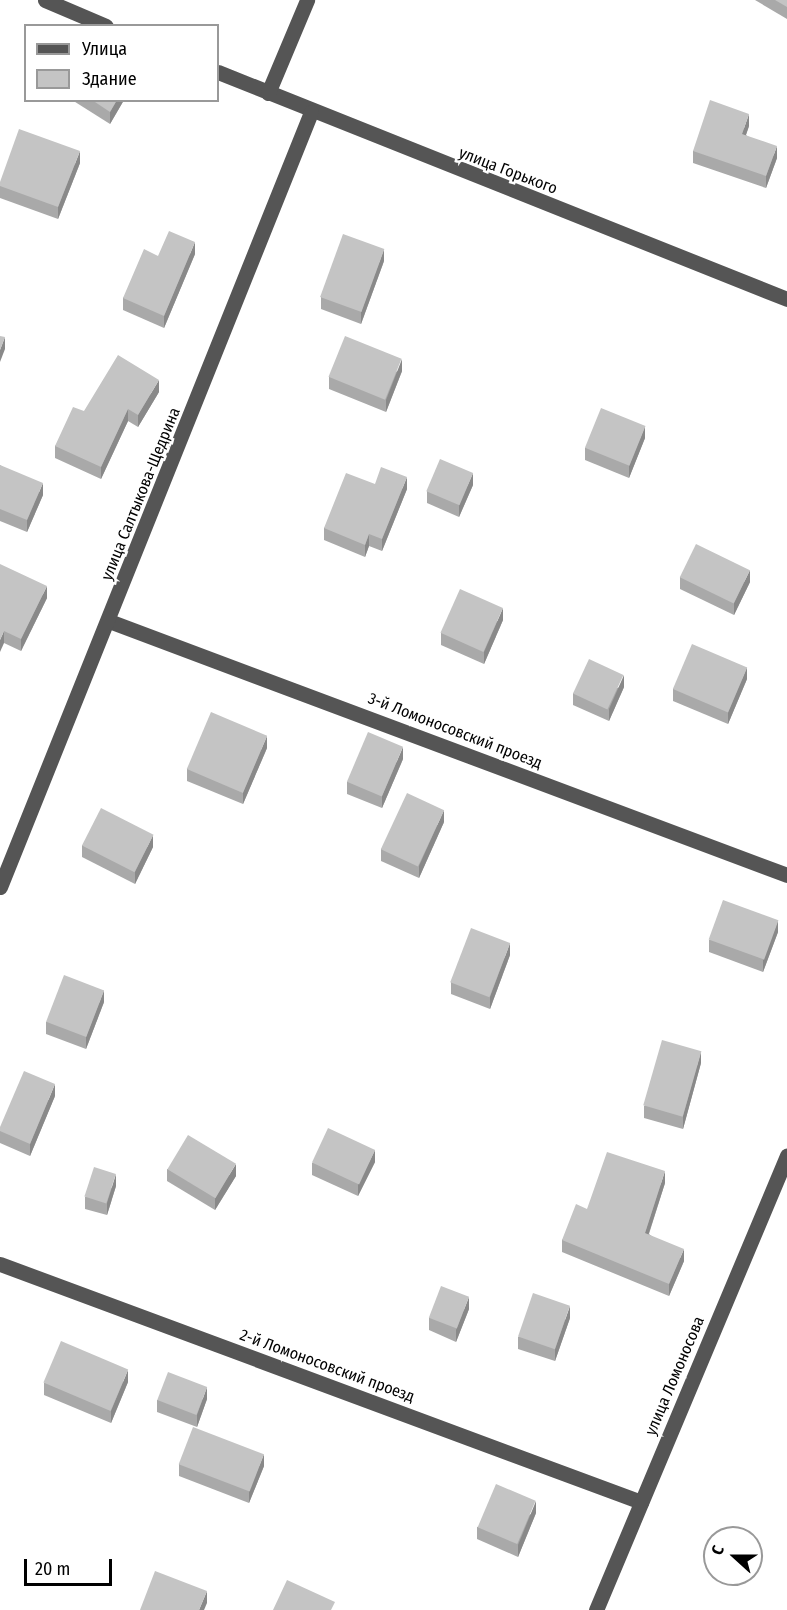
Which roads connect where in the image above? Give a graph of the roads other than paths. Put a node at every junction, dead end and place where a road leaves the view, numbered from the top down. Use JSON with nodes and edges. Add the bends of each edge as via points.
{"nodes":[{"id":1,"x":45,"y":0,"type":"edge"},
{"id":2,"x":307,"y":0,"type":"edge"},
{"id":3,"x":101,"y":24,"type":"edge"},
{"id":4,"x":219,"y":72,"type":"edge"},
{"id":5,"x":268,"y":93,"type":"junction"},
{"id":6,"x":311,"y":112,"type":"junction"},
{"id":7,"x":787,"y":299,"type":"edge"},
{"id":8,"x":110,"y":621,"type":"junction"},
{"id":9,"x":787,"y":875,"type":"edge"},
{"id":10,"x":0,"y":887,"type":"edge"},
{"id":11,"x":787,"y":1155,"type":"edge"},
{"id":12,"x":0,"y":1264,"type":"edge"},
{"id":13,"x":641,"y":1502,"type":"junction"},
{"id":14,"x":596,"y":1610,"type":"edge"}],
"edges":[{"from":1,"to":3,"type":"street"},
{"from":2,"to":5,"type":"street"},
{"from":4,"to":5,"type":"street","name":"улица Горького"},
{"from":5,"to":6,"type":"street","name":"улица Горького"},
{"from":6,"to":7,"type":"street","name":"улица Горького"},
{"from":6,"to":8,"type":"street","name":"улица Салтыкова-Щедрина"},
{"from":8,"to":9,"type":"street","name":"3-й Ломоносовский проезд"},
{"from":8,"to":10,"type":"street","name":"улица Салтыкова-Щедрина"},
{"from":11,"to":13,"type":"street","name":"улица Ломоносова"},
{"from":12,"to":13,"type":"street","name":"2-й Ломоносовский проезд"},
{"from":13,"to":14,"type":"street","name":"улица Ломоносова"}]}
